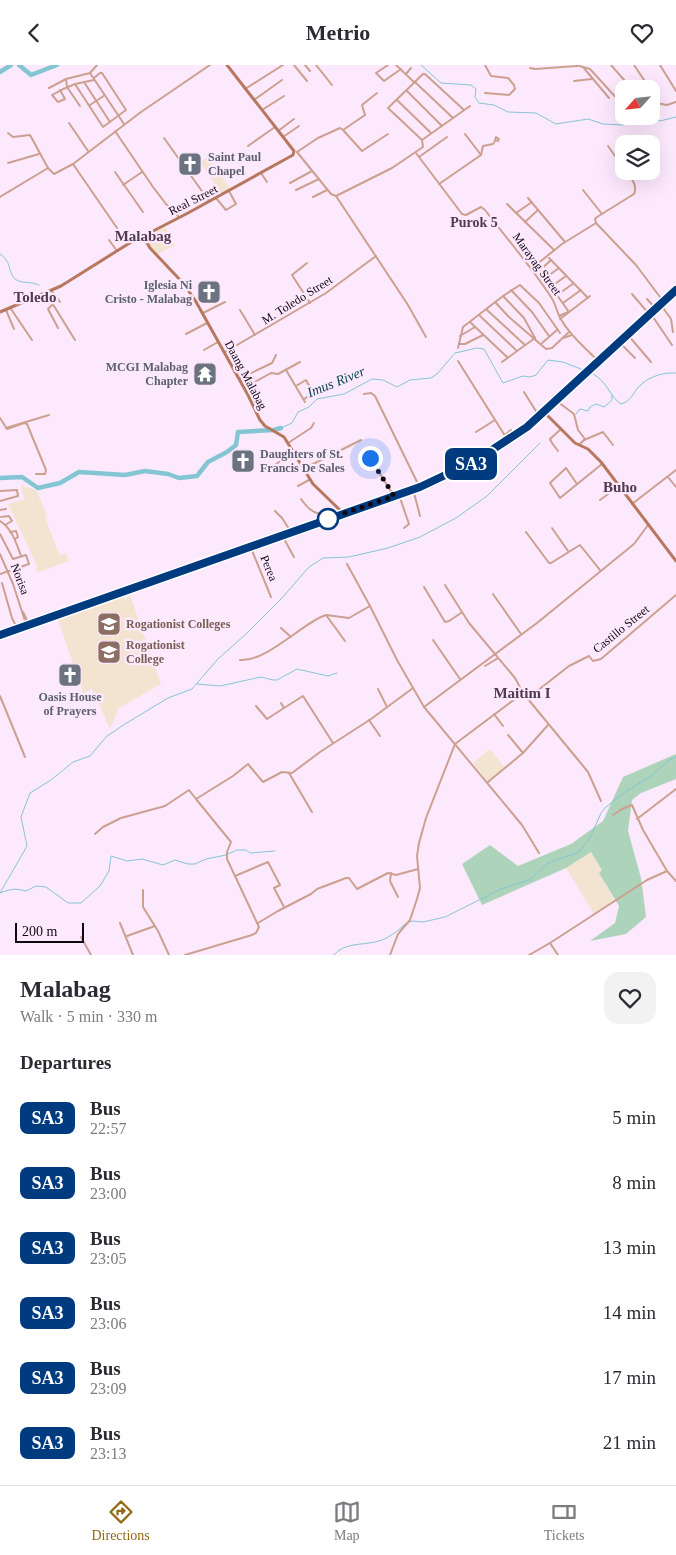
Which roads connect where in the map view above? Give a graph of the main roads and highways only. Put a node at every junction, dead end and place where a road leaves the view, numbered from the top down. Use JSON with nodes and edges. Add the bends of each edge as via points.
{"nodes":[{"id":1,"x":676,"y":290,"type":"edge"},
{"id":2,"x":570,"y":389,"type":"junction"},
{"id":3,"x":527,"y":427,"type":"junction"},
{"id":4,"x":0,"y":635,"type":"edge"}],
"edges":[{"from":1,"to":2,"type":"main road"},
{"from":2,"to":3,"type":"main road"},
{"from":2,"to":3,"type":"main road","via":[[546,414]]},
{"from":3,"to":4,"type":"main road","via":[[468,465],[420,487]]}]}
